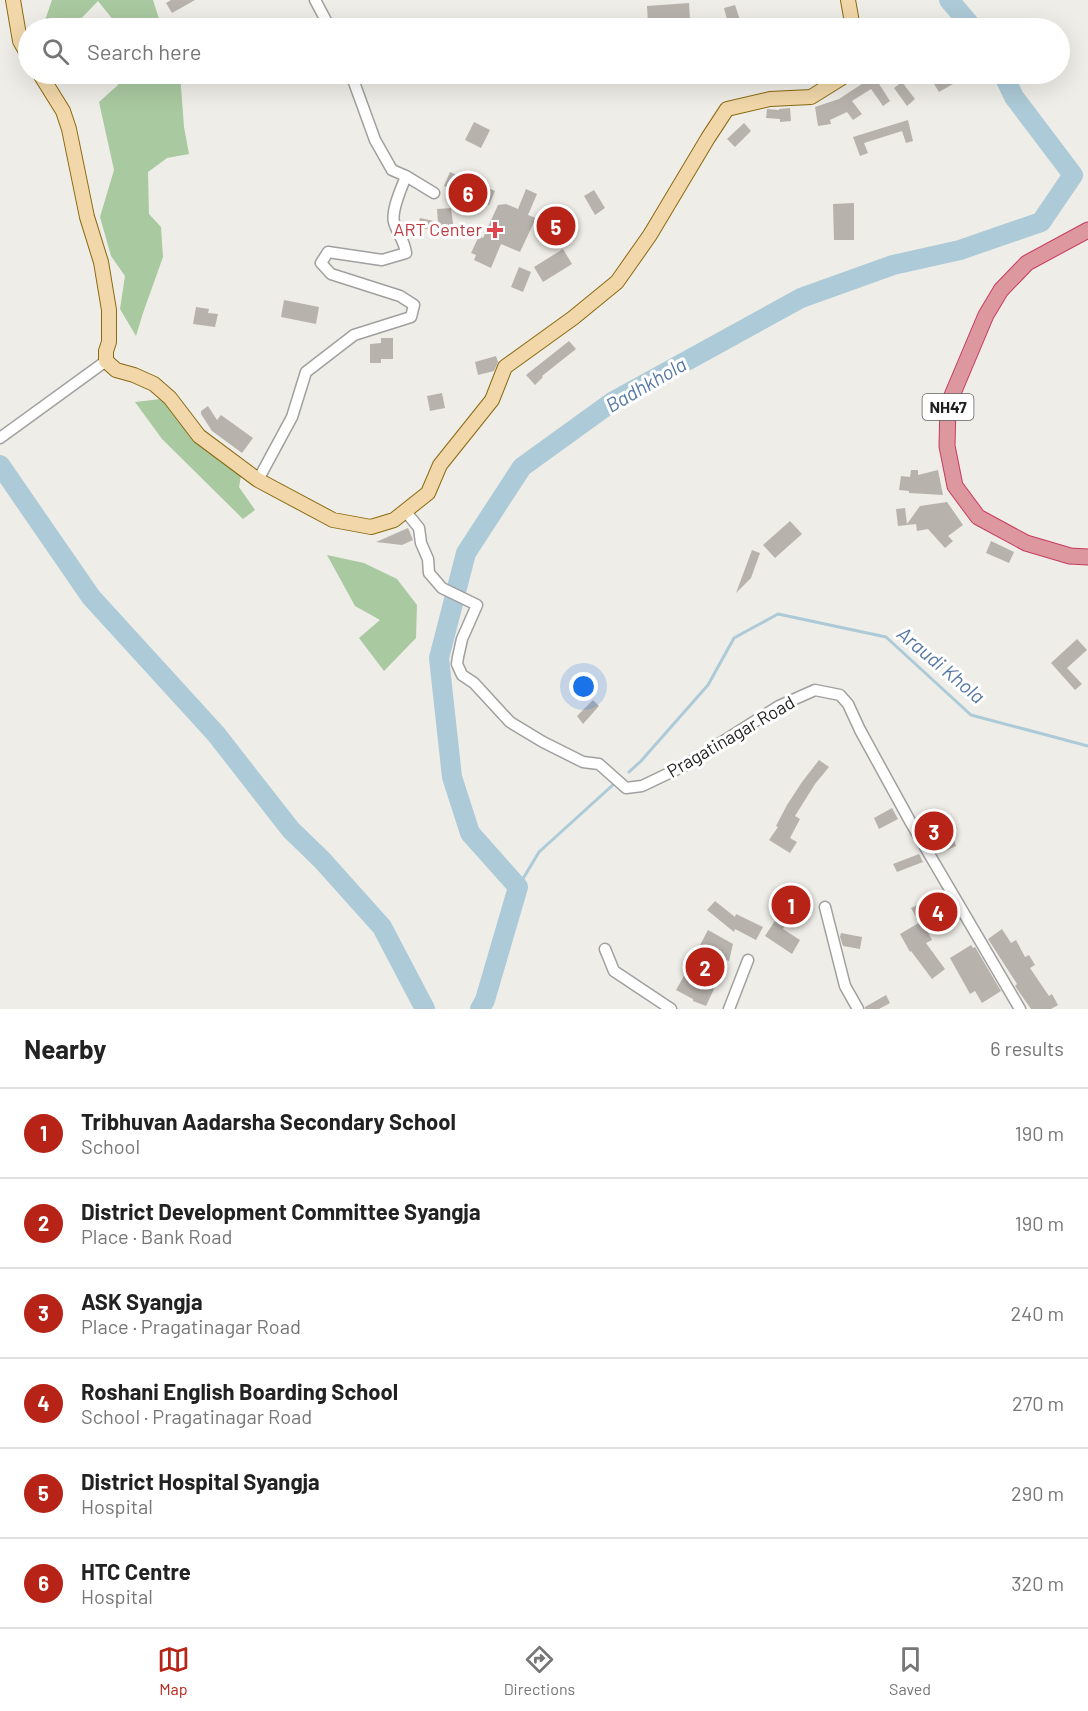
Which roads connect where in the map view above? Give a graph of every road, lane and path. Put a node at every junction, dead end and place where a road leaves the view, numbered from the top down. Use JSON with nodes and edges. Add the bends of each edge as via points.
{"nodes":[{"id":1,"x":13,"y":0,"type":"edge"},
{"id":2,"x":315,"y":0,"type":"edge"},
{"id":3,"x":848,"y":0,"type":"edge"},
{"id":4,"x":325,"y":18,"type":"edge"},
{"id":5,"x":851,"y":18,"type":"edge"},
{"id":6,"x":18,"y":29,"type":"edge"},
{"id":7,"x":46,"y":84,"type":"edge"},
{"id":8,"x":355,"y":84,"type":"edge"},
{"id":9,"x":832,"y":84,"type":"edge"},
{"id":10,"x":406,"y":176,"type":"junction"},
{"id":11,"x":434,"y":193,"type":"dead end"},
{"id":12,"x":1088,"y":230,"type":"edge"},
{"id":13,"x":103,"y":364,"type":"junction"},
{"id":14,"x":0,"y":438,"type":"edge"},
{"id":15,"x":258,"y":480,"type":"junction"},
{"id":16,"x":406,"y":512,"type":"junction"},
{"id":17,"x":1088,"y":557,"type":"edge"},
{"id":18,"x":825,"y":907,"type":"dead end"},
{"id":19,"x":605,"y":949,"type":"dead end"},
{"id":20,"x":748,"y":960,"type":"dead end"},
{"id":21,"x":671,"y":1009,"type":"edge"},
{"id":22,"x":729,"y":1009,"type":"edge"},
{"id":23,"x":858,"y":1009,"type":"edge"},
{"id":24,"x":1020,"y":1009,"type":"edge"}],
"edges":[{"from":1,"to":6,"type":"main road"},
{"from":2,"to":4,"type":"street"},
{"from":3,"to":5,"type":"main road"},
{"from":7,"to":13,"type":"main road","via":[[69,129],[87,217],[101,262],[109,310],[109,342]]},
{"from":8,"to":10,"type":"street","via":[[375,140],[392,170]]},
{"from":9,"to":16,"type":"main road","via":[[811,97],[770,99],[727,109],[650,236],[617,282],[505,367],[492,400],[440,465],[428,493]]},
{"from":10,"to":11,"type":"street"},
{"from":10,"to":15,"type":"street","via":[[393,220],[406,253],[382,260],[327,252],[321,263],[332,274],[400,296],[414,305],[411,317],[354,335],[306,372],[292,417]]},
{"from":12,"to":17,"type":"highway","number":"NH47","via":[[1027,263],[1001,290],[986,315],[948,405],[947,446],[955,486],[978,517],[1026,543]]},
{"from":13,"to":14,"type":"street"},
{"from":13,"to":15,"type":"main road","via":[[154,384],[199,436]]},
{"from":15,"to":16,"type":"main road","via":[[333,520],[371,527]]},
{"from":16,"to":24,"type":"street","name":"Pragatinagar Road","via":[[419,528],[429,573],[442,588],[477,605],[456,664],[462,675],[510,722],[583,762],[598,764],[626,788],[642,786],[684,766],[779,706],[815,690],[840,695]]},
{"from":18,"to":23,"type":"street","via":[[845,986]]},
{"from":19,"to":21,"type":"street","via":[[614,971]]},
{"from":20,"to":22,"type":"street"}]}
